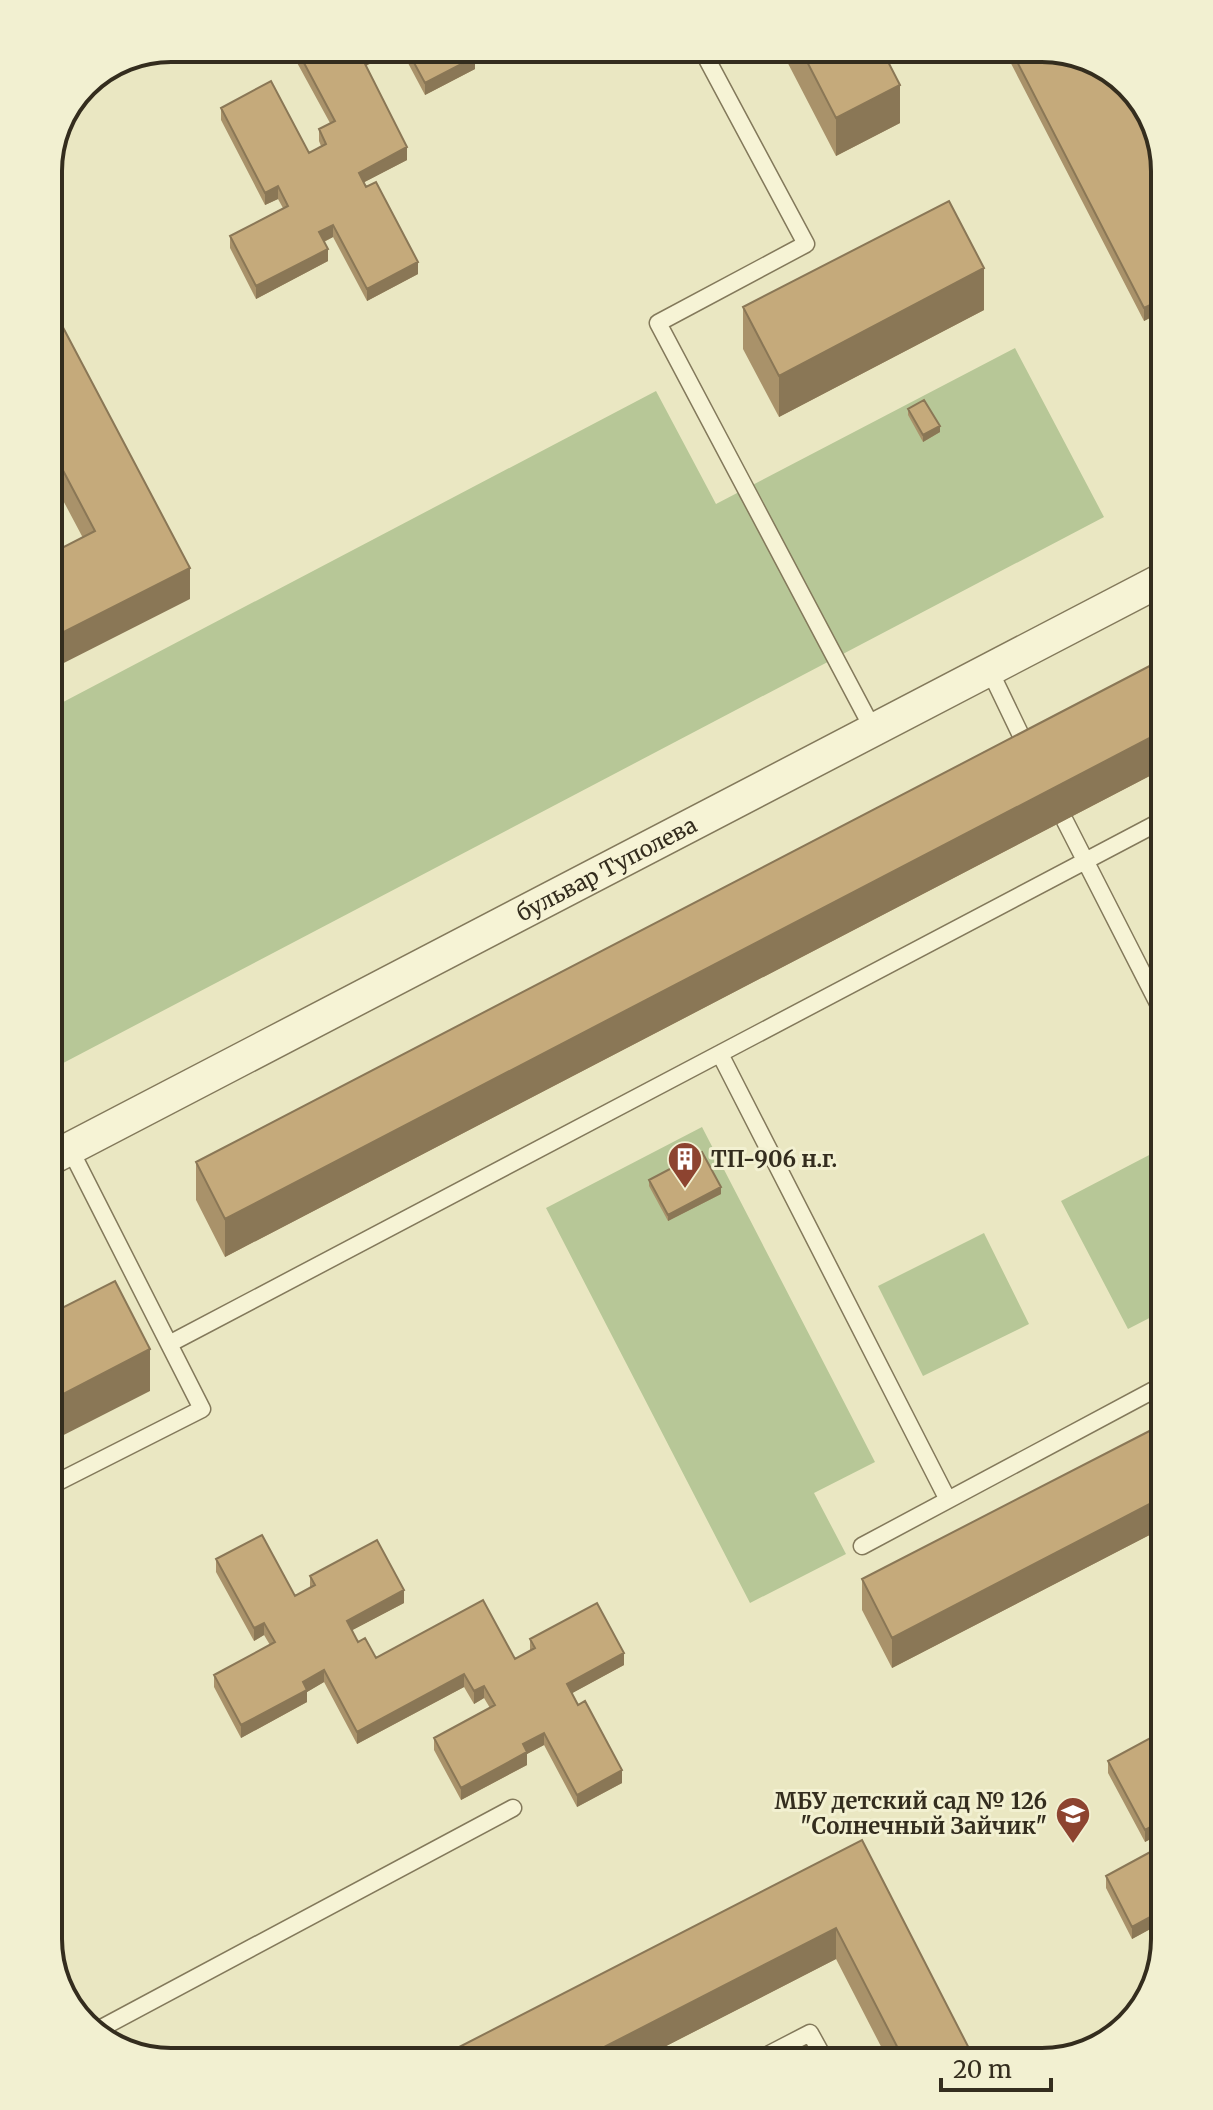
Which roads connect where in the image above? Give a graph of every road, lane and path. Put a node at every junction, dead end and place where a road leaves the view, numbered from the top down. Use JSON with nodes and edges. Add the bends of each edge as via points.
{"nodes":[{"id":1,"x":708,"y":62,"type":"edge"},
{"id":2,"x":1151,"y":585,"type":"edge"},
{"id":3,"x":990,"y":671,"type":"junction"},
{"id":4,"x":874,"y":731,"type":"junction"},
{"id":5,"x":1034,"y":763,"type":"edge"},
{"id":6,"x":1065,"y":821,"type":"edge"},
{"id":7,"x":1151,"y":826,"type":"edge"},
{"id":8,"x":1086,"y":861,"type":"junction"},
{"id":9,"x":1151,"y":989,"type":"edge"},
{"id":10,"x":720,"y":1054,"type":"junction"},
{"id":11,"x":62,"y":1153,"type":"edge"},
{"id":12,"x":62,"y":1160,"type":"edge"},
{"id":13,"x":169,"y":1344,"type":"junction"},
{"id":14,"x":1151,"y":1391,"type":"edge"},
{"id":15,"x":62,"y":1480,"type":"edge"},
{"id":16,"x":948,"y":1500,"type":"junction"},
{"id":17,"x":862,"y":1546,"type":"dead end"},
{"id":18,"x":513,"y":1808,"type":"dead end"},
{"id":19,"x":105,"y":2026,"type":"edge"},
{"id":20,"x":781,"y":2048,"type":"edge"},
{"id":21,"x":818,"y":2048,"type":"edge"}],
"edges":[{"from":1,"to":4,"type":"lane","via":[[806,244],[658,323]]},
{"from":2,"to":3,"type":"street","name":"бульвар Туполева"},
{"from":3,"to":4,"type":"street","name":"бульвар Туполева"},
{"from":3,"to":5,"type":"lane"},
{"from":4,"to":11,"type":"street","name":"бульвар Туполева"},
{"from":6,"to":8,"type":"lane"},
{"from":7,"to":8,"type":"lane"},
{"from":8,"to":9,"type":"lane"},
{"from":8,"to":10,"type":"lane"},
{"from":10,"to":13,"type":"lane"},
{"from":10,"to":16,"type":"lane"},
{"from":12,"to":13,"type":"lane"},
{"from":13,"to":15,"type":"lane","via":[[202,1409]]},
{"from":14,"to":16,"type":"lane"},
{"from":16,"to":17,"type":"lane"},
{"from":18,"to":19,"type":"lane"},
{"from":20,"to":21,"type":"lane","via":[[810,2033]]}]}
